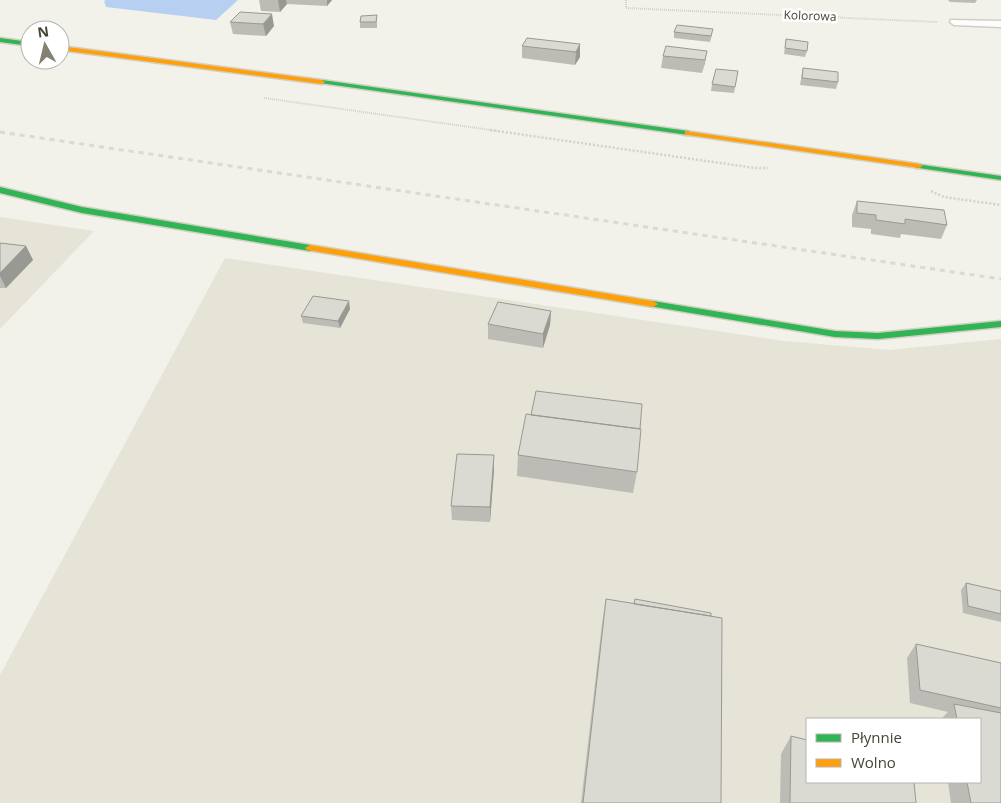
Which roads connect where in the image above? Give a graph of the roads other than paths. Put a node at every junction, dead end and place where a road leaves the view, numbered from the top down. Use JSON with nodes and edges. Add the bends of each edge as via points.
{"nodes":[{"id":1,"x":954,"y":22,"type":"road end"},
{"id":2,"x":1001,"y":24,"type":"edge"},
{"id":3,"x":0,"y":40,"type":"edge"},
{"id":4,"x":20,"y":43,"type":"edge"},
{"id":5,"x":70,"y":49,"type":"edge"},
{"id":6,"x":1001,"y":178,"type":"edge"},
{"id":7,"x":0,"y":190,"type":"edge"},
{"id":8,"x":1001,"y":324,"type":"edge"}],
"edges":[{"from":1,"to":2,"type":"lane"},
{"from":3,"to":4,"type":"main road"},
{"from":5,"to":6,"type":"main road"},
{"from":7,"to":8,"type":"main road","via":[[82,210],[775,326],[878,336]]}]}
